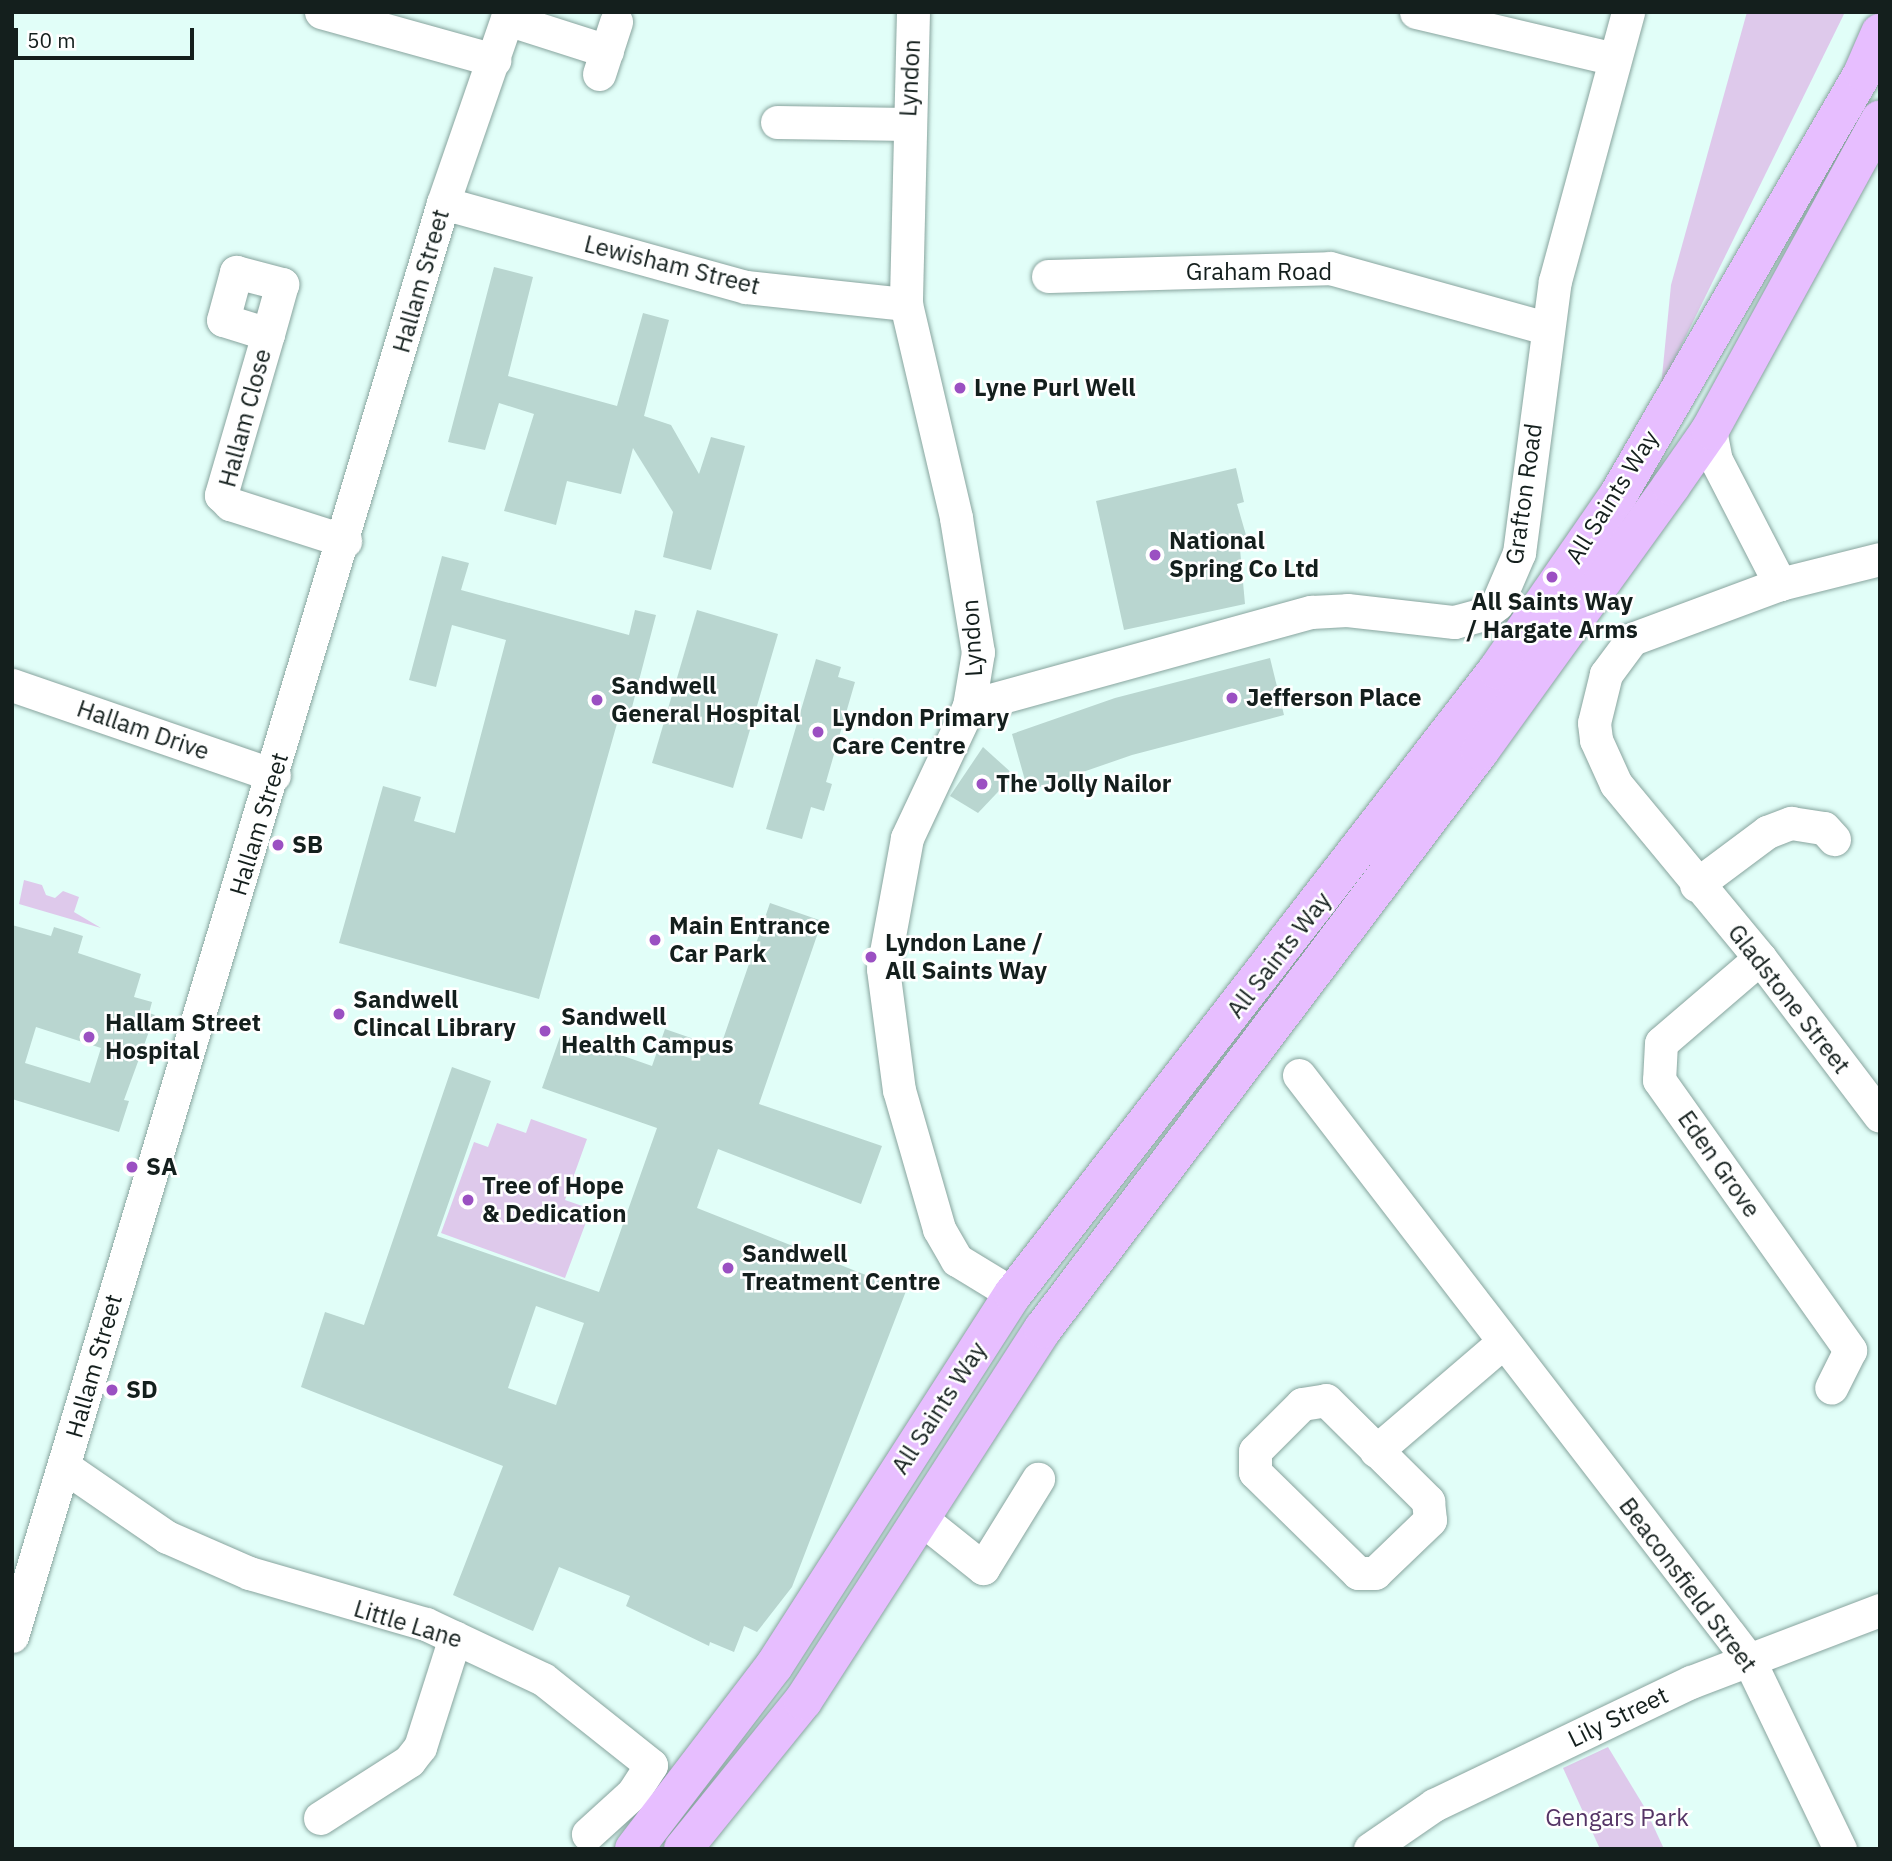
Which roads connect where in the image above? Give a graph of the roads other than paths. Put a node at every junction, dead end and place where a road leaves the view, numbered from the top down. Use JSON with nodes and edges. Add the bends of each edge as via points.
{"nodes":[{"id":1,"x":321,"y":12,"type":"edge"},
{"id":2,"x":913,"y":12,"type":"edge"},
{"id":3,"x":1416,"y":12,"type":"edge"},
{"id":4,"x":1628,"y":12,"type":"edge"},
{"id":5,"x":508,"y":16,"type":"edge"},
{"id":6,"x":1880,"y":33,"type":"edge"},
{"id":7,"x":607,"y":49,"type":"dead end"},
{"id":8,"x":1615,"y":59,"type":"junction"},
{"id":9,"x":494,"y":60,"type":"junction"},
{"id":10,"x":1880,"y":120,"type":"edge"},
{"id":11,"x":777,"y":122,"type":"dead end"},
{"id":12,"x":908,"y":124,"type":"junction"},
{"id":13,"x":443,"y":204,"type":"junction"},
{"id":14,"x":1048,"y":276,"type":"dead end"},
{"id":15,"x":906,"y":304,"type":"junction"},
{"id":16,"x":1547,"y":328,"type":"junction"},
{"id":17,"x":268,"y":334,"type":"dead end"},
{"id":18,"x":1710,"y":429,"type":"junction"},
{"id":19,"x":1671,"y":486,"type":"junction"},
{"id":20,"x":1740,"y":497,"type":"junction"},
{"id":21,"x":345,"y":541,"type":"junction"},
{"id":22,"x":1880,"y":559,"type":"edge"},
{"id":23,"x":1780,"y":584,"type":"junction"},
{"id":24,"x":12,"y":685,"type":"edge"},
{"id":25,"x":969,"y":706,"type":"junction"},
{"id":26,"x":274,"y":775,"type":"junction"},
{"id":27,"x":1834,"y":839,"type":"dead end"},
{"id":28,"x":1696,"y":885,"type":"junction"},
{"id":29,"x":1760,"y":958,"type":"junction"},
{"id":30,"x":1299,"y":1075,"type":"dead end"},
{"id":31,"x":1880,"y":1116,"type":"edge"},
{"id":32,"x":1013,"y":1294,"type":"junction"},
{"id":33,"x":1049,"y":1321,"type":"junction"},
{"id":34,"x":1502,"y":1343,"type":"junction"},
{"id":35,"x":1830,"y":1388,"type":"dead end"},
{"id":36,"x":1376,"y":1451,"type":"junction"},
{"id":37,"x":65,"y":1467,"type":"junction"},
{"id":38,"x":1038,"y":1479,"type":"dead end"},
{"id":39,"x":919,"y":1517,"type":"junction"},
{"id":40,"x":1880,"y":1610,"type":"edge"},
{"id":41,"x":12,"y":1636,"type":"edge"},
{"id":42,"x":456,"y":1637,"type":"junction"},
{"id":43,"x":1749,"y":1660,"type":"junction"},
{"id":44,"x":320,"y":1818,"type":"dead end"},
{"id":45,"x":660,"y":1818,"type":"junction"},
{"id":46,"x":588,"y":1834,"type":"dead end"},
{"id":47,"x":687,"y":1847,"type":"edge"},
{"id":48,"x":634,"y":1849,"type":"edge"},
{"id":49,"x":1370,"y":1849,"type":"edge"},
{"id":50,"x":1840,"y":1849,"type":"edge"}],
"edges":[{"from":1,"to":9,"type":"street"},
{"from":2,"to":12,"type":"street","name":"Lyndon"},
{"from":3,"to":8,"type":"street"},
{"from":4,"to":8,"type":"street","name":"Grafton Road"},
{"from":5,"to":7,"type":"street"},
{"from":5,"to":9,"type":"street","name":"Hallam Street"},
{"from":6,"to":32,"type":"highway","name":"All Saints Way","via":[[1863,72],[1617,497],[1497,670]]},
{"from":8,"to":16,"type":"street","name":"Grafton Road"},
{"from":9,"to":13,"type":"street","name":"Hallam Street"},
{"from":10,"to":18,"type":"highway","name":"All Saints Way"},
{"from":11,"to":12,"type":"street"},
{"from":12,"to":15,"type":"street","name":"Lyndon"},
{"from":13,"to":15,"type":"street","name":"Lewisham Street","via":[[746,287]]},
{"from":13,"to":21,"type":"street","name":"Hallam Street"},
{"from":14,"to":16,"type":"street","name":"Graham Road","via":[[1331,268]]},
{"from":15,"to":25,"type":"street","name":"Lyndon","via":[[968,580],[978,652]]},
{"from":16,"to":25,"type":"street","name":"Grafton Road","via":[[1519,553],[1508,588],[1484,614],[1454,622],[1348,610],[1311,612]]},
{"from":17,"to":21,"type":"street","name":"Hallam Close","via":[[221,495],[230,504]]},
{"from":18,"to":19,"type":"highway","name":"All Saints Way"},
{"from":18,"to":20,"type":"street","via":[[1716,460]]},
{"from":19,"to":20,"type":"street","via":[[1708,482]]},
{"from":19,"to":33,"type":"highway","name":"All Saints Way","via":[[1472,762]]},
{"from":20,"to":23,"type":"street"},
{"from":21,"to":26,"type":"street","name":"Hallam Street"},
{"from":22,"to":23,"type":"street","name":"Gladstone Street"},
{"from":23,"to":28,"type":"street","name":"Gladstone Street","via":[[1632,639],[1606,674],[1598,697],[1594,723],[1609,772]]},
{"from":24,"to":26,"type":"street","name":"Hallam Drive"},
{"from":25,"to":32,"type":"street","name":"Lyndon","via":[[907,838],[883,969],[899,1090],[939,1229],[957,1260]]},
{"from":26,"to":37,"type":"street","name":"Hallam Street","via":[[208,974]]},
{"from":27,"to":28,"type":"street","via":[[1824,828],[1791,823],[1767,832]]},
{"from":28,"to":29,"type":"street","name":"Gladstone Street"},
{"from":29,"to":31,"type":"street","name":"Gladstone Street"},
{"from":29,"to":35,"type":"street","name":"Eden Grove","via":[[1661,1044],[1659,1080],[1850,1350]]},
{"from":30,"to":34,"type":"street","name":"Beaconsfield Street"},
{"from":32,"to":33,"type":"highway"},
{"from":32,"to":45,"type":"highway","name":"All Saints Way","via":[[774,1666]]},
{"from":33,"to":39,"type":"highway","name":"All Saints Way"},
{"from":34,"to":36,"type":"street"},
{"from":34,"to":43,"type":"street","name":"Beaconsfield Street"},
{"from":36,"to":36,"type":"street","via":[[1326,1400],[1302,1404],[1255,1451],[1255,1472],[1358,1573],[1375,1573],[1430,1520],[1428,1501]]},
{"from":37,"to":41,"type":"street","name":"Hallam Street"},
{"from":37,"to":42,"type":"street","name":"Little Lane","via":[[167,1537],[237,1568]]},
{"from":38,"to":39,"type":"street","via":[[983,1568]]},
{"from":39,"to":47,"type":"highway","name":"All Saints Way","via":[[803,1701]]},
{"from":40,"to":43,"type":"street","name":"Lily Street"},
{"from":42,"to":44,"type":"street","via":[[420,1747],[409,1761]]},
{"from":42,"to":46,"type":"street","name":"Little Lane","via":[[543,1679],[652,1765],[633,1793]]},
{"from":43,"to":49,"type":"street","name":"Lily Street","via":[[1691,1682],[1434,1805]]},
{"from":43,"to":50,"type":"street","name":"Beaconsfield Street"},
{"from":45,"to":47,"type":"highway"},
{"from":45,"to":48,"type":"highway","name":"All Saints Way"}]}
